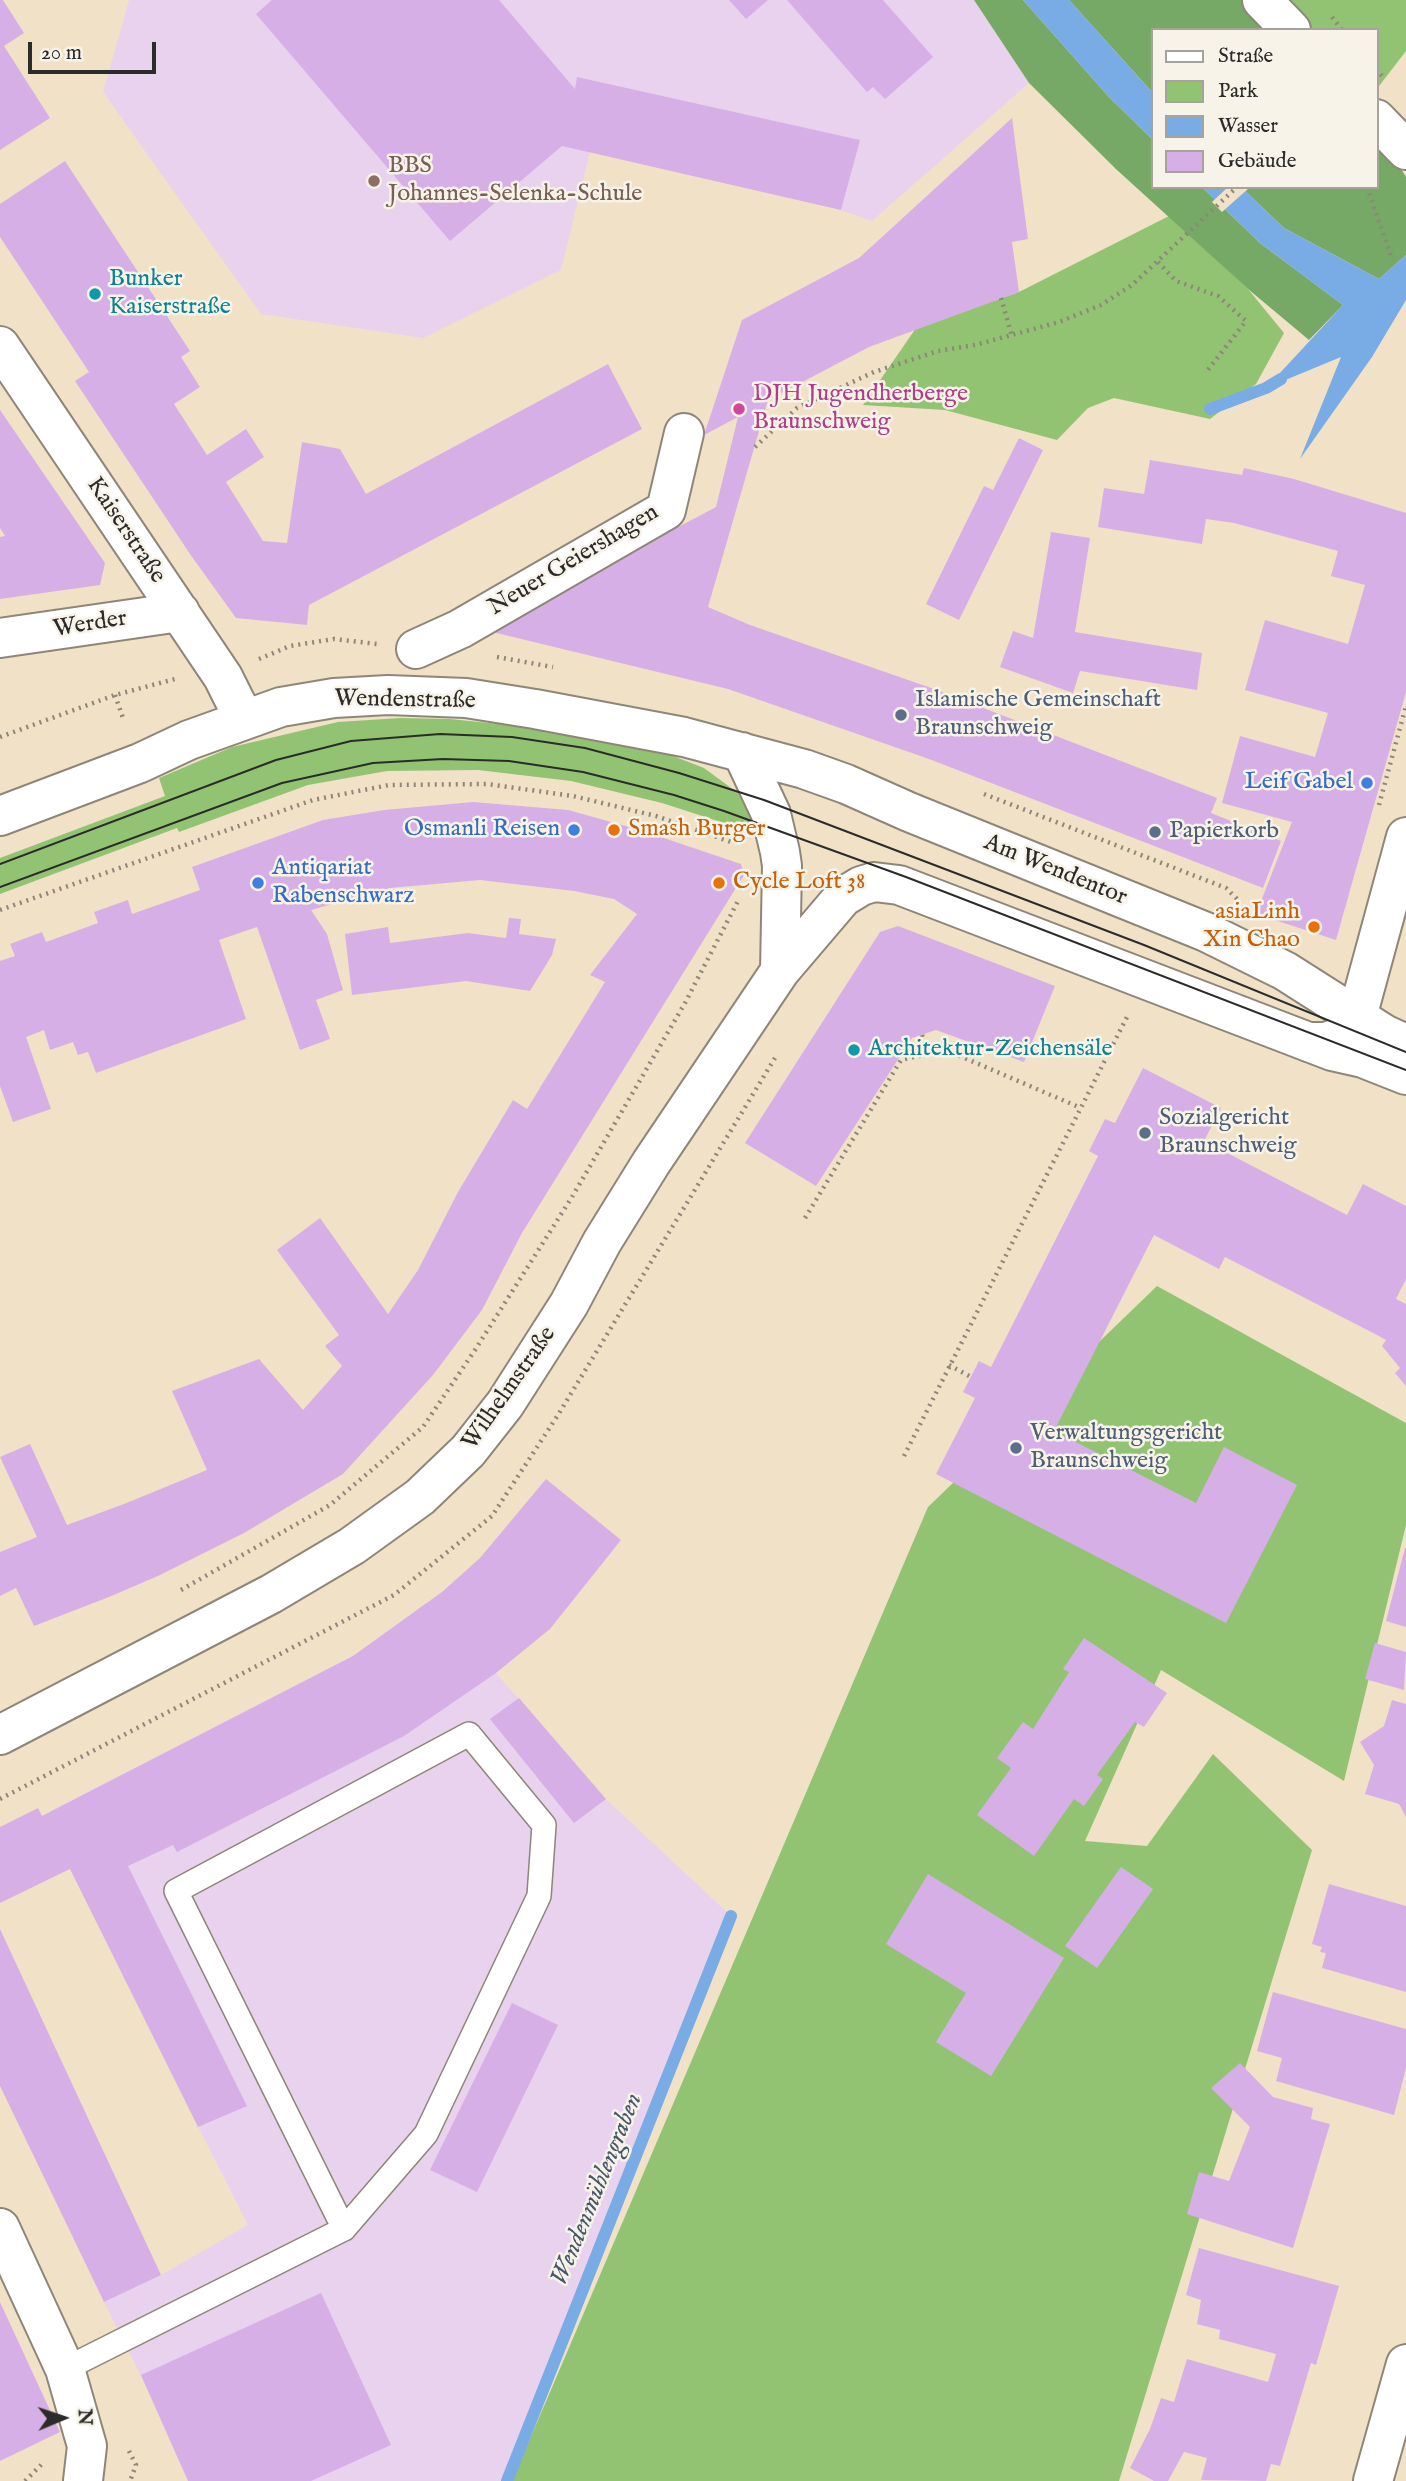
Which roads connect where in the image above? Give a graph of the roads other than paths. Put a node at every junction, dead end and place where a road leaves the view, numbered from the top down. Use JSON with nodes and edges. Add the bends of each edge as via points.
{"nodes":[{"id":1,"x":1262,"y":0,"type":"edge"},
{"id":2,"x":1289,"y":28,"type":"edge"},
{"id":3,"x":1378,"y":121,"type":"edge"},
{"id":4,"x":1406,"y":150,"type":"edge"},
{"id":5,"x":0,"y":346,"type":"edge"},
{"id":6,"x":684,"y":433,"type":"dead end"},
{"id":7,"x":180,"y":612,"type":"junction"},
{"id":8,"x":0,"y":638,"type":"edge"},
{"id":9,"x":416,"y":649,"type":"road end"},
{"id":10,"x":244,"y":719,"type":"junction"},
{"id":11,"x":742,"y":752,"type":"junction"},
{"id":12,"x":0,"y":816,"type":"edge"},
{"id":13,"x":1406,"y":837,"type":"edge"},
{"id":14,"x":780,"y":971,"type":"junction"},
{"id":15,"x":1357,"y":1017,"type":"junction"},
{"id":16,"x":1308,"y":1042,"type":"junction"},
{"id":17,"x":1406,"y":1044,"type":"edge"},
{"id":18,"x":1406,"y":1075,"type":"edge"},
{"id":19,"x":0,"y":1735,"type":"edge"},
{"id":20,"x":0,"y":2228,"type":"edge"},
{"id":21,"x":344,"y":2229,"type":"junction"},
{"id":22,"x":1406,"y":2364,"type":"edge"},
{"id":23,"x":65,"y":2369,"type":"junction"},
{"id":24,"x":83,"y":2481,"type":"edge"},
{"id":25,"x":1373,"y":2481,"type":"edge"}],
"edges":[{"from":1,"to":2,"type":"main road"},
{"from":3,"to":4,"type":"main road"},
{"from":5,"to":7,"type":"main road","name":"Kaiserstraße"},
{"from":6,"to":9,"type":"main road","name":"Neuer Geiershagen","via":[[666,510],[460,629]]},
{"from":7,"to":8,"type":"main road","name":"Werder"},
{"from":7,"to":10,"type":"main road","name":"Kaiserstraße","via":[[223,677]]},
{"from":10,"to":11,"type":"main road","name":"Wendenstraße","via":[[334,698],[466,698],[660,732]]},
{"from":10,"to":12,"type":"main road","name":"Wendenstraße"},
{"from":11,"to":14,"type":"main road","via":[[771,814],[780,852]]},
{"from":11,"to":15,"type":"main road","name":"Am Wendentor","via":[[846,784],[1206,932],[1285,971]]},
{"from":13,"to":15,"type":"main road"},
{"from":14,"to":16,"type":"main road","via":[[843,897],[874,882],[899,885]]},
{"from":14,"to":19,"type":"main road","name":"Wilhelmstraße","via":[[651,1163],[505,1404],[468,1451],[420,1497],[352,1546],[271,1594]]},
{"from":15,"to":16,"type":"main road","via":[[1340,1037]]},
{"from":15,"to":17,"type":"main road","name":"Am Wendentor"},
{"from":16,"to":18,"type":"main road"},
{"from":20,"to":23,"type":"main road"},
{"from":21,"to":21,"type":"lane","via":[[426,2134],[539,1896],[544,1825],[469,1734],[176,1891]]},
{"from":21,"to":23,"type":"lane"},
{"from":22,"to":25,"type":"main road"},
{"from":23,"to":24,"type":"main road","via":[[87,2446]]}]}
